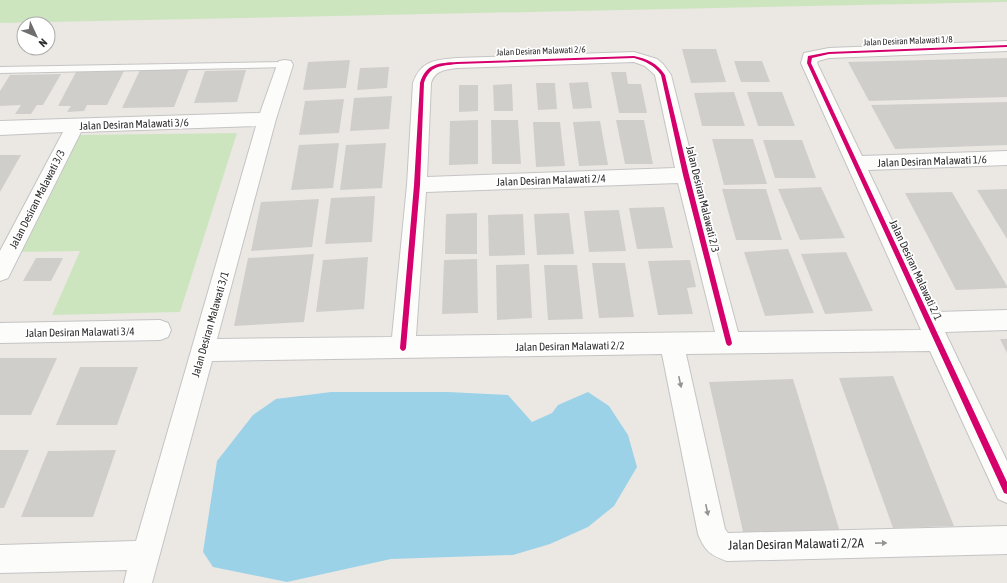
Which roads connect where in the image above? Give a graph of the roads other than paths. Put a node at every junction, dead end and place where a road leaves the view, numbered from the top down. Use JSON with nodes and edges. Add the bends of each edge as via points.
{"nodes":[{"id":1,"x":1007,"y":46,"type":"edge"},
{"id":2,"x":810,"y":57,"type":"joint"},
{"id":3,"x":652,"y":62,"type":"joint"},
{"id":4,"x":284,"y":65,"type":"joint"},
{"id":5,"x":0,"y":70,"type":"edge"},
{"id":6,"x":268,"y":119,"type":"junction"},
{"id":7,"x":75,"y":126,"type":"junction"},
{"id":8,"x":0,"y":128,"type":"edge"},
{"id":9,"x":1007,"y":158,"type":"edge"},
{"id":10,"x":856,"y":163,"type":"junction"},
{"id":11,"x":686,"y":175,"type":"junction"},
{"id":12,"x":417,"y":185,"type":"junction"},
{"id":13,"x":0,"y":272,"type":"edge"},
{"id":14,"x":1007,"y":320,"type":"edge"},
{"id":15,"x":160,"y":330,"type":"dead end"},
{"id":16,"x":933,"y":331,"type":"junction"},
{"id":17,"x":0,"y":333,"type":"edge"},
{"id":18,"x":672,"y":344,"type":"junction"},
{"id":19,"x":729,"y":344,"type":"junction"},
{"id":20,"x":403,"y":348,"type":"junction"},
{"id":21,"x":203,"y":350,"type":"junction"},
{"id":22,"x":1007,"y":490,"type":"edge"},
{"id":23,"x":1007,"y":540,"type":"edge"},
{"id":24,"x":145,"y":555,"type":"junction"},
{"id":25,"x":0,"y":559,"type":"edge"},
{"id":26,"x":138,"y":583,"type":"edge"}],
"edges":[{"from":1,"to":2,"type":"street","name":"Jalan Desiran Malawati 1/8","via":[[829,53]]},
{"from":2,"to":10,"type":"street","name":"Jalan Desiran Malawati 2/1","via":[[811,70]]},
{"from":3,"to":11,"type":"street","name":"Jalan Desiran Malawati 2/3","via":[[663,75]]},
{"from":3,"to":12,"type":"street","name":"Jalan Desiran Malawati 2/6","via":[[634,57],[457,63],[430,68],[424,74],[422,83]]},
{"from":4,"to":5,"type":"lane"},
{"from":4,"to":6,"type":"street","name":"Jalan Desiran Malawati 3/1"},
{"from":6,"to":7,"type":"street","name":"Jalan Desiran Malawati 3/6"},
{"from":6,"to":21,"type":"street","name":"Jalan Desiran Malawati 3/1"},
{"from":7,"to":8,"type":"street","name":"Jalan Desiran Malawati 3/6"},
{"from":7,"to":13,"type":"street","name":"Jalan Desiran Malawati 3/3"},
{"from":9,"to":10,"type":"street","name":"Jalan Desiran Malawati 1/6"},
{"from":10,"to":16,"type":"street","name":"Jalan Desiran Malawati 2/1"},
{"from":11,"to":12,"type":"street","name":"Jalan Desiran Malawati 2/4"},
{"from":11,"to":19,"type":"street","name":"Jalan Desiran Malawati 2/3"},
{"from":12,"to":20,"type":"street"},
{"from":14,"to":16,"type":"street","name":"Jalan Desiran Malawati 2/2"},
{"from":15,"to":17,"type":"street","name":"Jalan Desiran Malawati 3/4"},
{"from":16,"to":19,"type":"street","name":"Jalan Desiran Malawati 2/2"},
{"from":16,"to":22,"type":"street","name":"Jalan Desiran Malawati 2/1"},
{"from":18,"to":19,"type":"street","name":"Jalan Desiran Malawati 2/2"},
{"from":18,"to":20,"type":"street","name":"Jalan Desiran Malawati 2/2"},
{"from":18,"to":23,"type":"street","name":"Jalan Desiran Malawati 2/2A","one_way":true,"via":[[712,534],[721,546]]},
{"from":20,"to":21,"type":"street","name":"Jalan Desiran Malawati 2/2"},
{"from":21,"to":24,"type":"street","name":"Jalan Desiran Malawati 3/1"},
{"from":24,"to":25,"type":"street"},
{"from":24,"to":26,"type":"street","name":"Jalan Desiran Malawati 3/1"}]}
